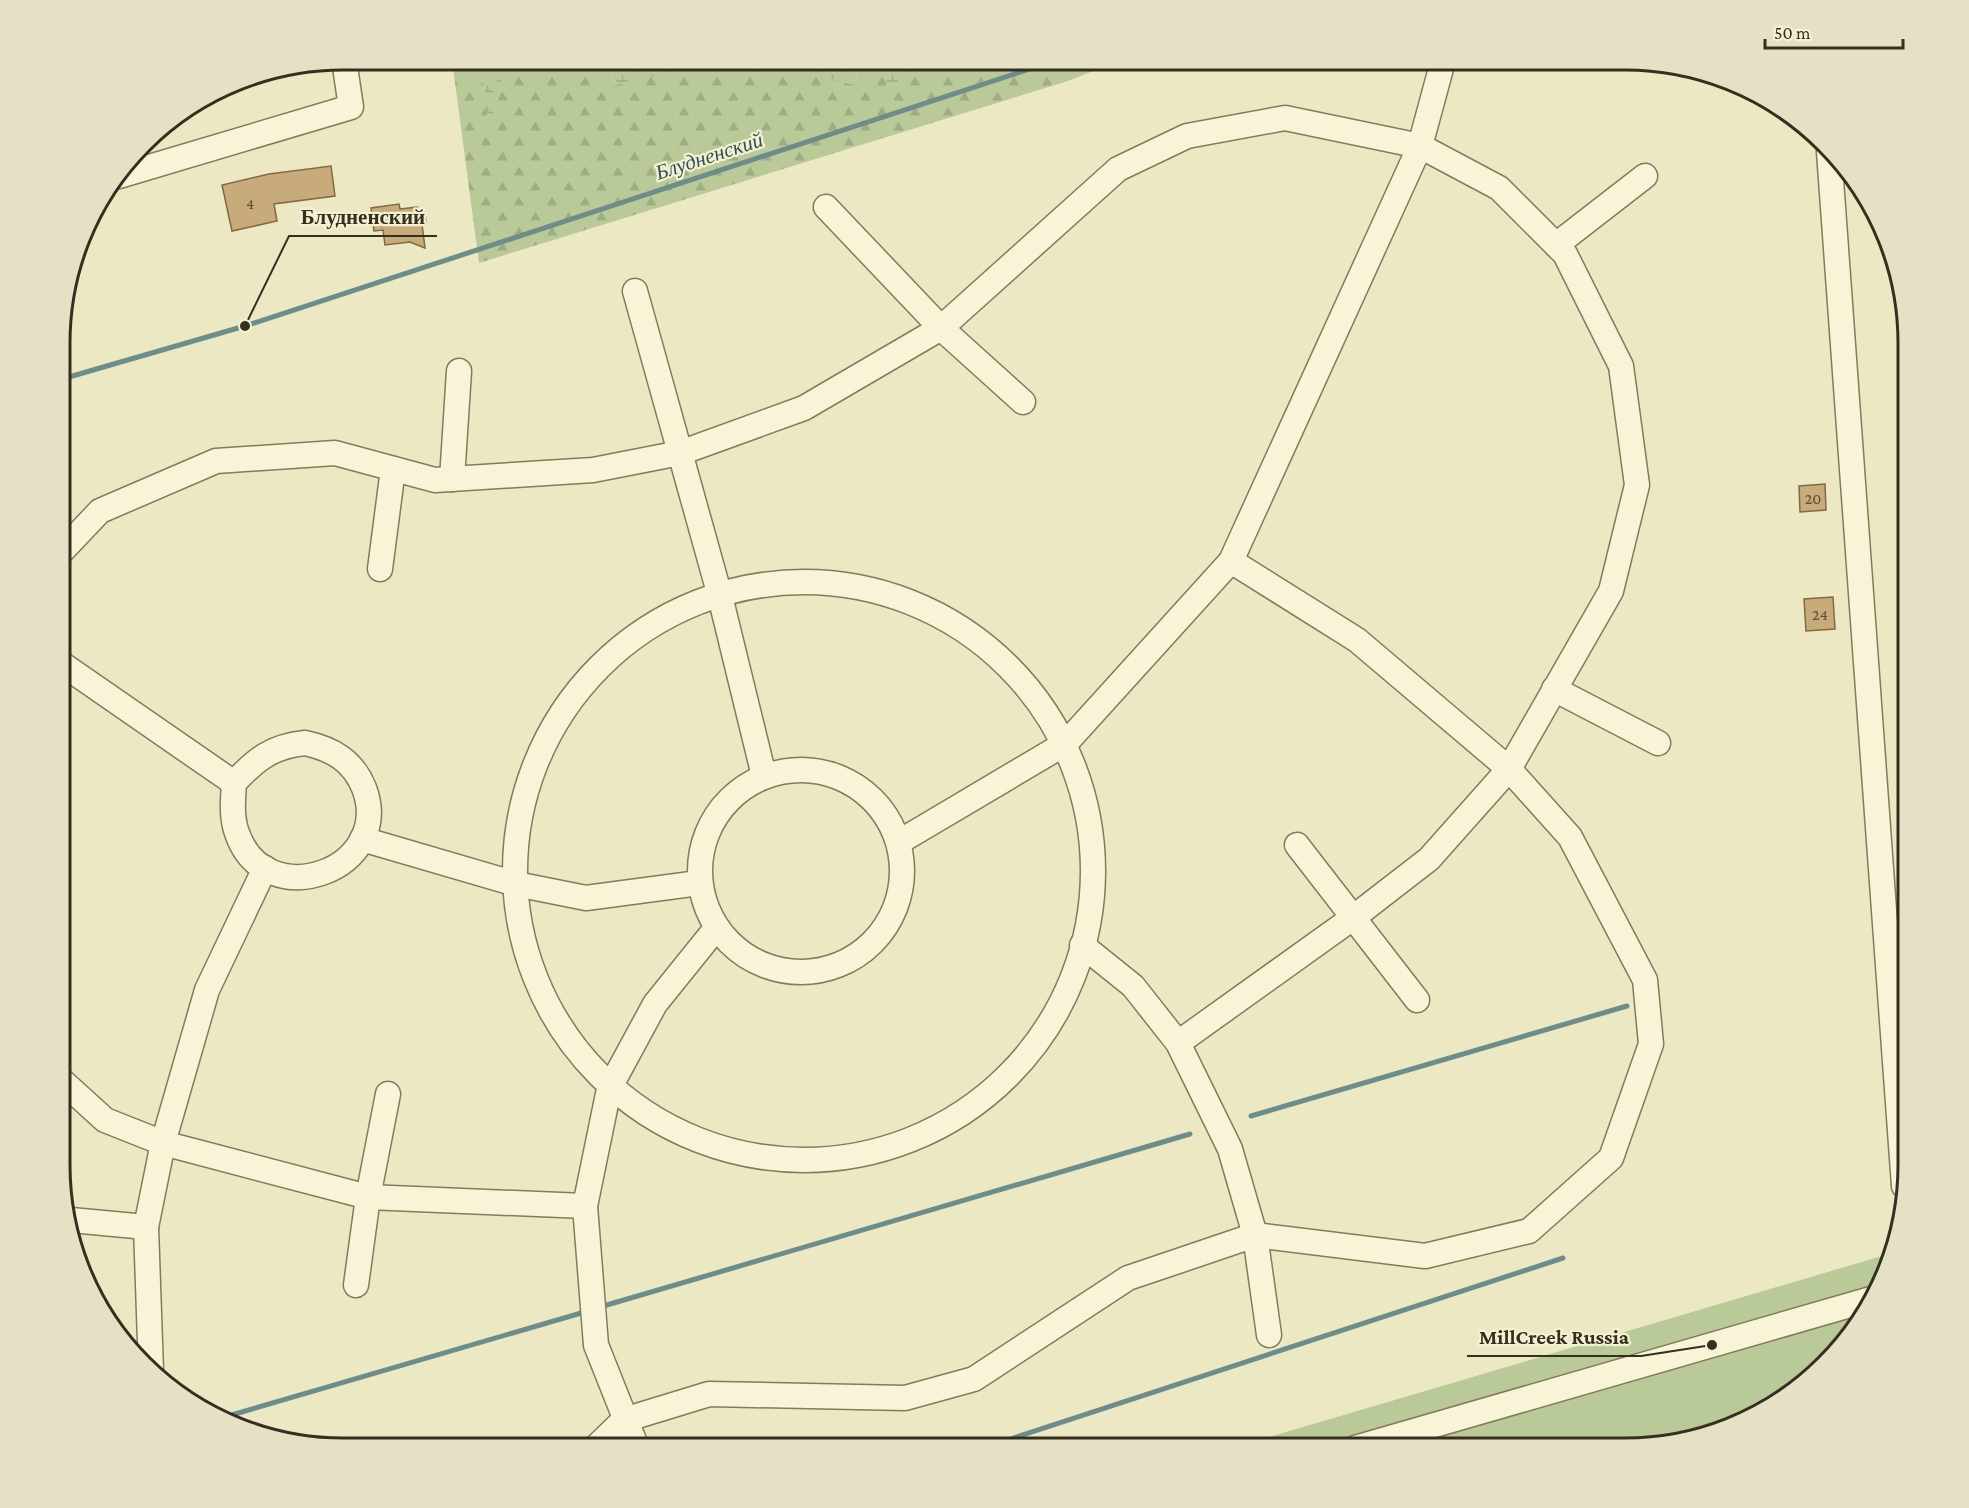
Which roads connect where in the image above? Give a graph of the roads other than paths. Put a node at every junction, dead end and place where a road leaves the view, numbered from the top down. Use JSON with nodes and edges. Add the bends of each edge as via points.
{"nodes":[{"id":1,"x":346,"y":71,"type":"edge"},
{"id":2,"x":1440,"y":71,"type":"edge"},
{"id":3,"x":1420,"y":146,"type":"junction"},
{"id":4,"x":1829,"y":162,"type":"edge"},
{"id":5,"x":131,"y":172,"type":"edge"},
{"id":6,"x":1645,"y":176,"type":"dead end"},
{"id":7,"x":826,"y":207,"type":"dead end"},
{"id":8,"x":1556,"y":245,"type":"junction"},
{"id":9,"x":634,"y":291,"type":"dead end"},
{"id":10,"x":941,"y":328,"type":"junction"},
{"id":11,"x":459,"y":371,"type":"dead end"},
{"id":12,"x":1023,"y":402,"type":"dead end"},
{"id":13,"x":680,"y":453,"type":"junction"},
{"id":14,"x":393,"y":469,"type":"junction"},
{"id":15,"x":452,"y":479,"type":"junction"},
{"id":16,"x":70,"y":543,"type":"edge"},
{"id":17,"x":1231,"y":561,"type":"junction"},
{"id":18,"x":380,"y":569,"type":"dead end"},
{"id":19,"x":720,"y":596,"type":"junction"},
{"id":20,"x":70,"y":670,"type":"edge"},
{"id":21,"x":1554,"y":689,"type":"junction"},
{"id":22,"x":1066,"y":743,"type":"junction"},
{"id":23,"x":1658,"y":743,"type":"dead end"},
{"id":24,"x":1509,"y":769,"type":"junction"},
{"id":25,"x":764,"y":776,"type":"junction"},
{"id":26,"x":234,"y":783,"type":"junction"},
{"id":27,"x":362,"y":838,"type":"junction"},
{"id":28,"x":899,"y":842,"type":"junction"},
{"id":29,"x":1298,"y":845,"type":"dead end"},
{"id":30,"x":265,"y":868,"type":"junction"},
{"id":31,"x":699,"y":883,"type":"junction"},
{"id":32,"x":516,"y":884,"type":"junction"},
{"id":33,"x":1354,"y":917,"type":"junction"},
{"id":34,"x":717,"y":927,"type":"junction"},
{"id":35,"x":1082,"y":945,"type":"junction"},
{"id":36,"x":1417,"y":1000,"type":"dead end"},
{"id":37,"x":1178,"y":1043,"type":"junction"},
{"id":38,"x":70,"y":1088,"type":"edge"},
{"id":39,"x":609,"y":1089,"type":"junction"},
{"id":40,"x":388,"y":1094,"type":"dead end"},
{"id":41,"x":1898,"y":1104,"type":"edge"},
{"id":42,"x":162,"y":1143,"type":"junction"},
{"id":43,"x":368,"y":1197,"type":"junction"},
{"id":44,"x":585,"y":1206,"type":"junction"},
{"id":45,"x":77,"y":1221,"type":"edge"},
{"id":46,"x":146,"y":1227,"type":"junction"},
{"id":47,"x":1255,"y":1235,"type":"junction"},
{"id":48,"x":356,"y":1285,"type":"dead end"},
{"id":49,"x":1861,"y":1302,"type":"edge"},
{"id":50,"x":1269,"y":1335,"type":"dead end"},
{"id":51,"x":150,"y":1356,"type":"edge"},
{"id":52,"x":624,"y":1420,"type":"junction"},
{"id":53,"x":605,"y":1438,"type":"edge"},
{"id":54,"x":632,"y":1438,"type":"edge"},
{"id":55,"x":1393,"y":1438,"type":"edge"}],
"edges":[{"from":1,"to":5,"type":"street","via":[[351,107]]},
{"from":2,"to":3,"type":"street"},
{"from":3,"to":8,"type":"street","via":[[1499,188]]},
{"from":3,"to":10,"type":"street","via":[[1285,118],[1187,136],[1118,169]]},
{"from":3,"to":17,"type":"street"},
{"from":4,"to":41,"type":"street"},
{"from":6,"to":8,"type":"street"},
{"from":7,"to":10,"type":"street"},
{"from":8,"to":21,"type":"street","via":[[1621,366],[1637,485],[1611,591]]},
{"from":9,"to":13,"type":"street"},
{"from":10,"to":12,"type":"street"},
{"from":10,"to":13,"type":"street","via":[[804,408]]},
{"from":11,"to":15,"type":"street"},
{"from":13,"to":15,"type":"street","via":[[593,470]]},
{"from":13,"to":19,"type":"street"},
{"from":14,"to":15,"type":"street","via":[[435,480]]},
{"from":14,"to":16,"type":"street","via":[[335,453],[216,461],[100,511]]},
{"from":14,"to":18,"type":"street"},
{"from":17,"to":22,"type":"street"},
{"from":17,"to":24,"type":"street","via":[[1357,640]]},
{"from":19,"to":22,"type":"street","via":[[755,584],[848,583],[937,612],[1012,667]]},
{"from":19,"to":25,"type":"street"},
{"from":19,"to":32,"type":"street","via":[[667,614],[593,670],[540,747],[514,836]]},
{"from":20,"to":26,"type":"street"},
{"from":21,"to":23,"type":"street"},
{"from":21,"to":24,"type":"street"},
{"from":22,"to":28,"type":"street"},
{"from":22,"to":35,"type":"street","via":[[1092,828],[1091,917]]},
{"from":24,"to":33,"type":"street","via":[[1430,859]]},
{"from":24,"to":47,"type":"street","via":[[1570,837],[1645,980],[1651,1044],[1611,1158],[1529,1231],[1425,1256]]},
{"from":25,"to":28,"type":"street","via":[[797,769],[831,773],[861,788],[885,812]]},
{"from":25,"to":31,"type":"street","via":[[735,793],[714,818],[701,849]]},
{"from":26,"to":27,"type":"street","via":[[264,754],[284,745],[305,743],[326,748],[345,759],[359,776],[368,818]]},
{"from":26,"to":30,"type":"street","via":[[237,833],[248,853]]},
{"from":27,"to":30,"type":"street","via":[[349,858],[331,871],[309,878],[286,877]]},
{"from":27,"to":32,"type":"street"},
{"from":28,"to":34,"type":"street","via":[[903,876],[896,909],[879,938],[853,959],[821,972],[788,973],[755,963],[728,943]]},
{"from":29,"to":33,"type":"street"},
{"from":30,"to":42,"type":"street","via":[[207,990]]},
{"from":31,"to":32,"type":"street","via":[[586,898]]},
{"from":31,"to":34,"type":"street","via":[[708,915]]},
{"from":32,"to":39,"type":"street","via":[[518,929],[550,1017]]},
{"from":33,"to":36,"type":"street"},
{"from":33,"to":37,"type":"street"},
{"from":34,"to":39,"type":"street","via":[[655,1004]]},
{"from":35,"to":37,"type":"street","via":[[1133,986]]},
{"from":35,"to":39,"type":"street","via":[[1064,1002],[1013,1074],[942,1128],[858,1158],[769,1161],[684,1137]]},
{"from":37,"to":47,"type":"street","via":[[1230,1149]]},
{"from":38,"to":42,"type":"street","via":[[105,1120]]},
{"from":39,"to":44,"type":"street"},
{"from":40,"to":43,"type":"street"},
{"from":42,"to":43,"type":"street"},
{"from":42,"to":46,"type":"street"},
{"from":43,"to":44,"type":"street"},
{"from":43,"to":48,"type":"street"},
{"from":44,"to":52,"type":"street","via":[[596,1345]]},
{"from":45,"to":46,"type":"street"},
{"from":46,"to":51,"type":"street"},
{"from":47,"to":50,"type":"street"},
{"from":47,"to":52,"type":"street","via":[[1128,1278],[974,1379],[905,1398],[709,1394]]},
{"from":49,"to":55,"type":"street"},
{"from":52,"to":53,"type":"street"},
{"from":52,"to":54,"type":"street"}]}
